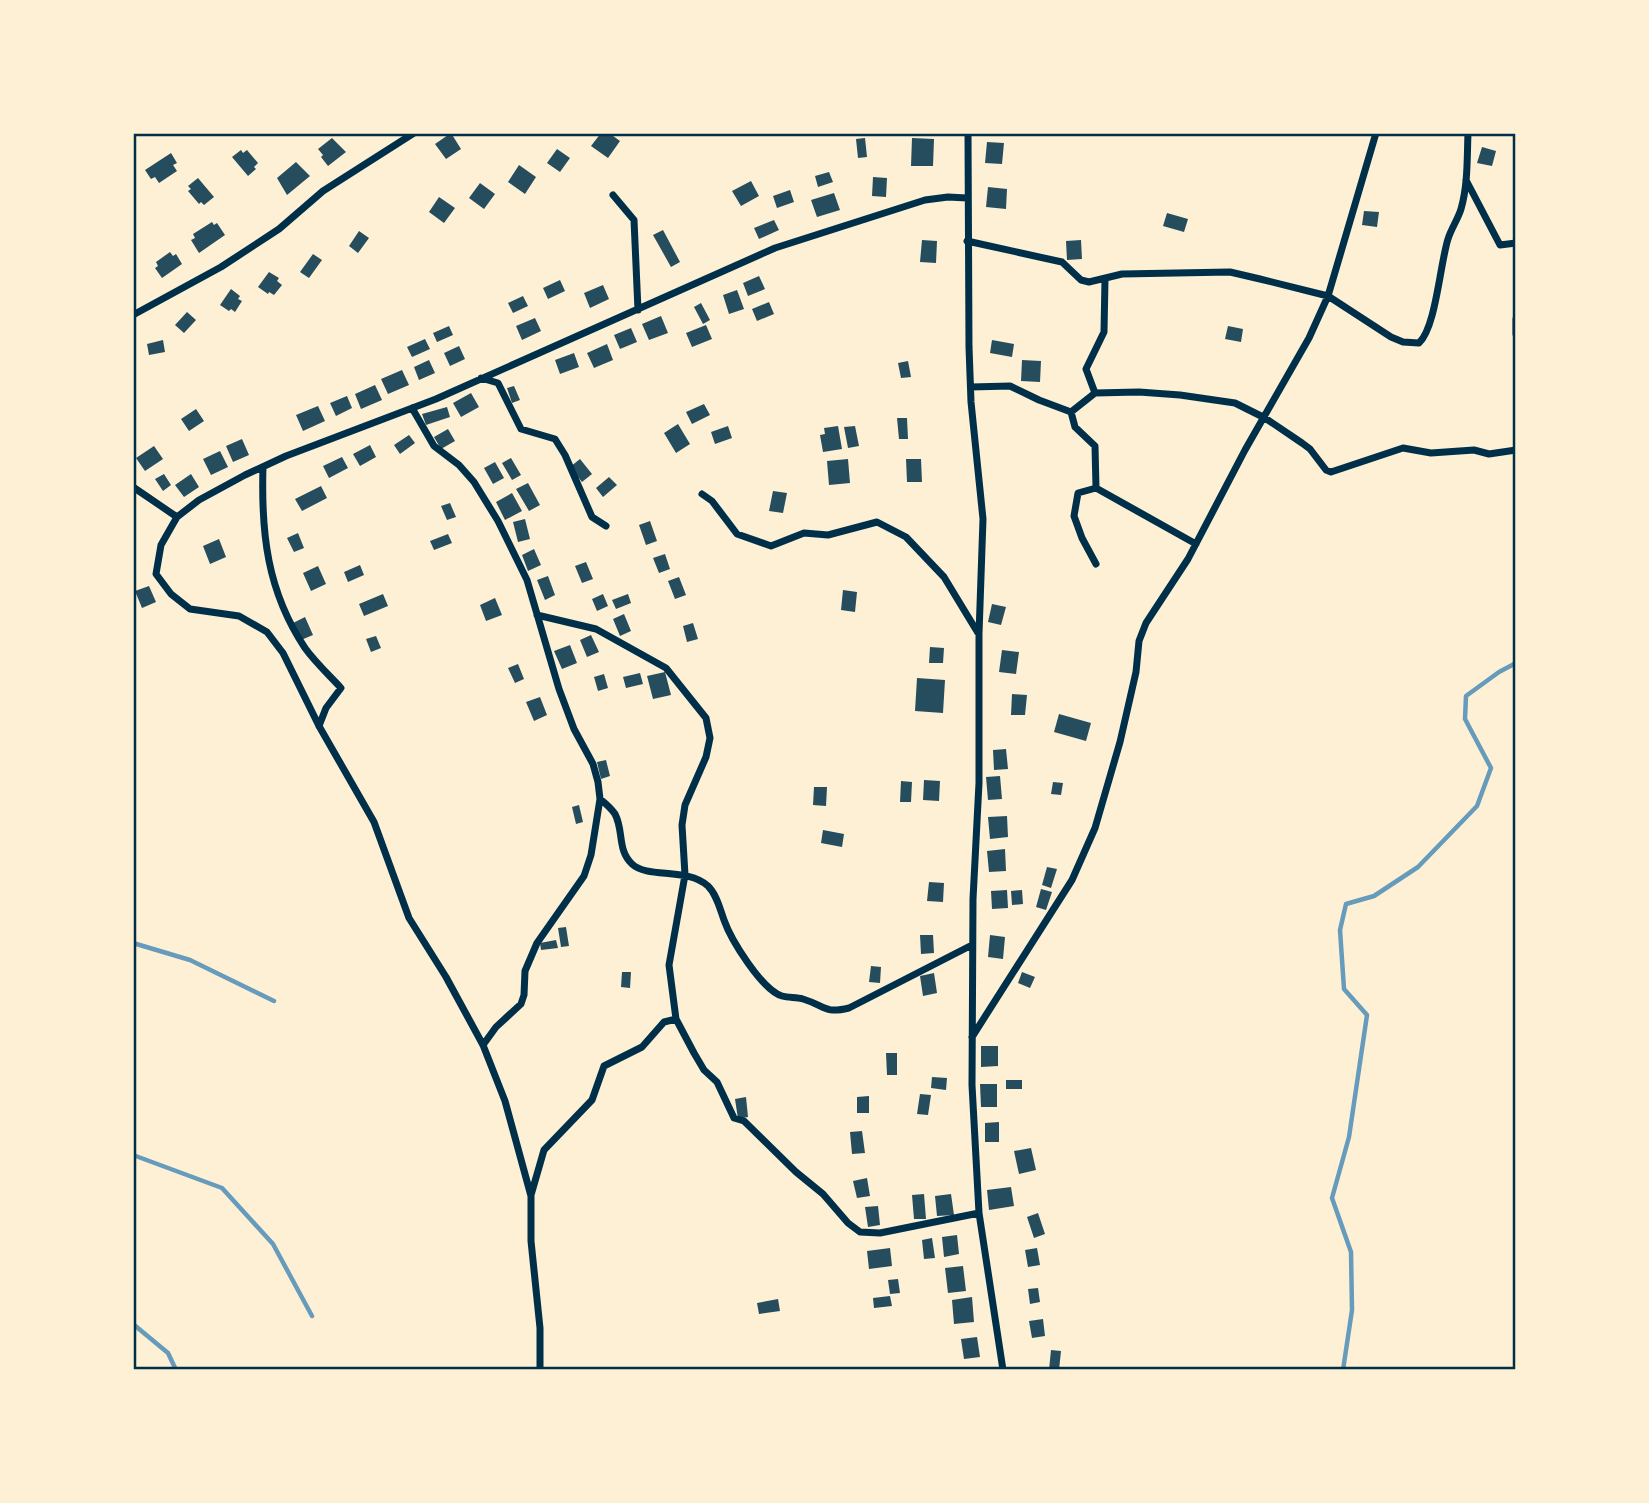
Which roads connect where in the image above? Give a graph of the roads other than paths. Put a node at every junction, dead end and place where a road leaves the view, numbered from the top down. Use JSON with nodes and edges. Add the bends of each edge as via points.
{"nodes":[{"id":1,"x":414,"y":133,"type":"edge"},
{"id":2,"x":968,"y":133,"type":"edge"},
{"id":3,"x":1377,"y":133,"type":"edge"},
{"id":4,"x":1468,"y":133,"type":"edge"},
{"id":5,"x":1466,"y":180,"type":"junction"},
{"id":6,"x":614,"y":195,"type":"dead end"},
{"id":7,"x":967,"y":198,"type":"junction"},
{"id":8,"x":967,"y":241,"type":"junction"},
{"id":9,"x":1516,"y":243,"type":"edge"},
{"id":10,"x":1105,"y":279,"type":"junction"},
{"id":11,"x":1328,"y":296,"type":"junction"},
{"id":12,"x":638,"y":310,"type":"junction"},
{"id":13,"x":133,"y":315,"type":"edge"},
{"id":14,"x":1516,"y":318,"type":"edge"},
{"id":15,"x":1516,"y":334,"type":"edge"},
{"id":16,"x":481,"y":378,"type":"junction"},
{"id":17,"x":971,"y":387,"type":"junction"},
{"id":18,"x":1095,"y":393,"type":"junction"},
{"id":19,"x":412,"y":408,"type":"junction"},
{"id":20,"x":1071,"y":412,"type":"junction"},
{"id":21,"x":1265,"y":418,"type":"junction"},
{"id":22,"x":1516,"y":450,"type":"edge"},
{"id":23,"x":263,"y":467,"type":"junction"},
{"id":24,"x":133,"y":487,"type":"edge"},
{"id":25,"x":1096,"y":488,"type":"junction"},
{"id":26,"x":702,"y":494,"type":"dead end"},
{"id":27,"x":177,"y":517,"type":"junction"},
{"id":28,"x":606,"y":526,"type":"dead end"},
{"id":29,"x":1196,"y":544,"type":"junction"},
{"id":30,"x":1096,"y":564,"type":"dead end"},
{"id":31,"x":537,"y":615,"type":"junction"},
{"id":32,"x":979,"y":634,"type":"junction"},
{"id":33,"x":320,"y":726,"type":"junction"},
{"id":34,"x":600,"y":799,"type":"junction"},
{"id":35,"x":685,"y":875,"type":"junction"},
{"id":36,"x":972,"y":945,"type":"junction"},
{"id":37,"x":676,"y":1018,"type":"junction"},
{"id":38,"x":972,"y":1037,"type":"junction"},
{"id":39,"x":483,"y":1045,"type":"junction"},
{"id":40,"x":531,"y":1196,"type":"junction"},
{"id":41,"x":979,"y":1213,"type":"junction"},
{"id":42,"x":540,"y":1370,"type":"edge"},
{"id":43,"x":1003,"y":1370,"type":"edge"}],
"edges":[{"from":1,"to":13,"type":"street","via":[[323,191],[221,267]]},
{"from":2,"to":7,"type":"street"},
{"from":3,"to":11,"type":"street"},
{"from":4,"to":5,"type":"street"},
{"from":5,"to":9,"type":"street","via":[[1500,245]]},
{"from":5,"to":11,"type":"street","via":[[1430,320],[1419,343],[1391,337]]},
{"from":6,"to":12,"type":"street","via":[[634,220]]},
{"from":7,"to":8,"type":"street"},
{"from":7,"to":12,"type":"street","via":[[925,200],[806,236]]},
{"from":8,"to":10,"type":"street","via":[[1062,261],[1089,282]]},
{"from":8,"to":17,"type":"street"},
{"from":10,"to":11,"type":"street","via":[[1122,274],[1230,272]]},
{"from":10,"to":18,"type":"street","via":[[1104,332],[1086,369]]},
{"from":11,"to":21,"type":"street"},
{"from":12,"to":16,"type":"street"},
{"from":14,"to":15,"type":"street"},
{"from":16,"to":19,"type":"street"},
{"from":16,"to":28,"type":"street","via":[[498,383],[521,429],[555,439],[592,517]]},
{"from":17,"to":20,"type":"street","via":[[1010,386]]},
{"from":17,"to":32,"type":"street","via":[[983,520]]},
{"from":18,"to":20,"type":"street"},
{"from":18,"to":21,"type":"street","via":[[1139,391],[1235,403]]},
{"from":19,"to":23,"type":"street"},
{"from":19,"to":31,"type":"street","via":[[434,446],[474,482],[498,521],[527,580]]},
{"from":20,"to":25,"type":"street","via":[[1074,427],[1095,446]]},
{"from":21,"to":22,"type":"street","via":[[1310,449],[1331,472],[1403,448],[1431,453]]},
{"from":21,"to":29,"type":"street"},
{"from":23,"to":27,"type":"street","via":[[199,500]]},
{"from":23,"to":33,"type":"street","via":[[265,545],[281,602],[306,648],[341,688]]},
{"from":24,"to":27,"type":"street"},
{"from":25,"to":29,"type":"street"},
{"from":25,"to":30,"type":"street","via":[[1078,493],[1074,516]]},
{"from":26,"to":32,"type":"street","via":[[737,534],[772,546],[804,533],[828,535],[877,522],[906,537],[944,577]]},
{"from":27,"to":33,"type":"street","via":[[161,545],[156,573],[171,594],[190,609],[239,616],[267,632]]},
{"from":29,"to":38,"type":"street","via":[[1139,641],[1136,672],[1096,828],[1072,880]]},
{"from":31,"to":34,"type":"street","via":[[570,719],[593,764]]},
{"from":31,"to":35,"type":"street","via":[[596,629],[666,668],[706,718],[710,738],[706,757],[685,805],[682,825]]},
{"from":32,"to":36,"type":"street"},
{"from":33,"to":39,"type":"street","via":[[374,822],[409,918]]},
{"from":34,"to":35,"type":"street","via":[[614,813],[622,850],[632,864],[642,870]]},
{"from":34,"to":39,"type":"street","via":[[592,855],[584,876],[537,943],[525,971],[521,1004]]},
{"from":35,"to":36,"type":"street","via":[[709,887],[743,958],[772,990],[832,1012],[869,999]]},
{"from":35,"to":37,"type":"street","via":[[669,965]]},
{"from":36,"to":38,"type":"street"},
{"from":37,"to":40,"type":"street","via":[[664,1022],[642,1047],[604,1066],[592,1100],[544,1150]]},
{"from":37,"to":41,"type":"street","via":[[734,1118],[744,1121],[860,1232],[880,1233]]},
{"from":38,"to":41,"type":"street"},
{"from":39,"to":40,"type":"street","via":[[505,1101]]},
{"from":40,"to":42,"type":"street"},
{"from":41,"to":43,"type":"street"}]}
